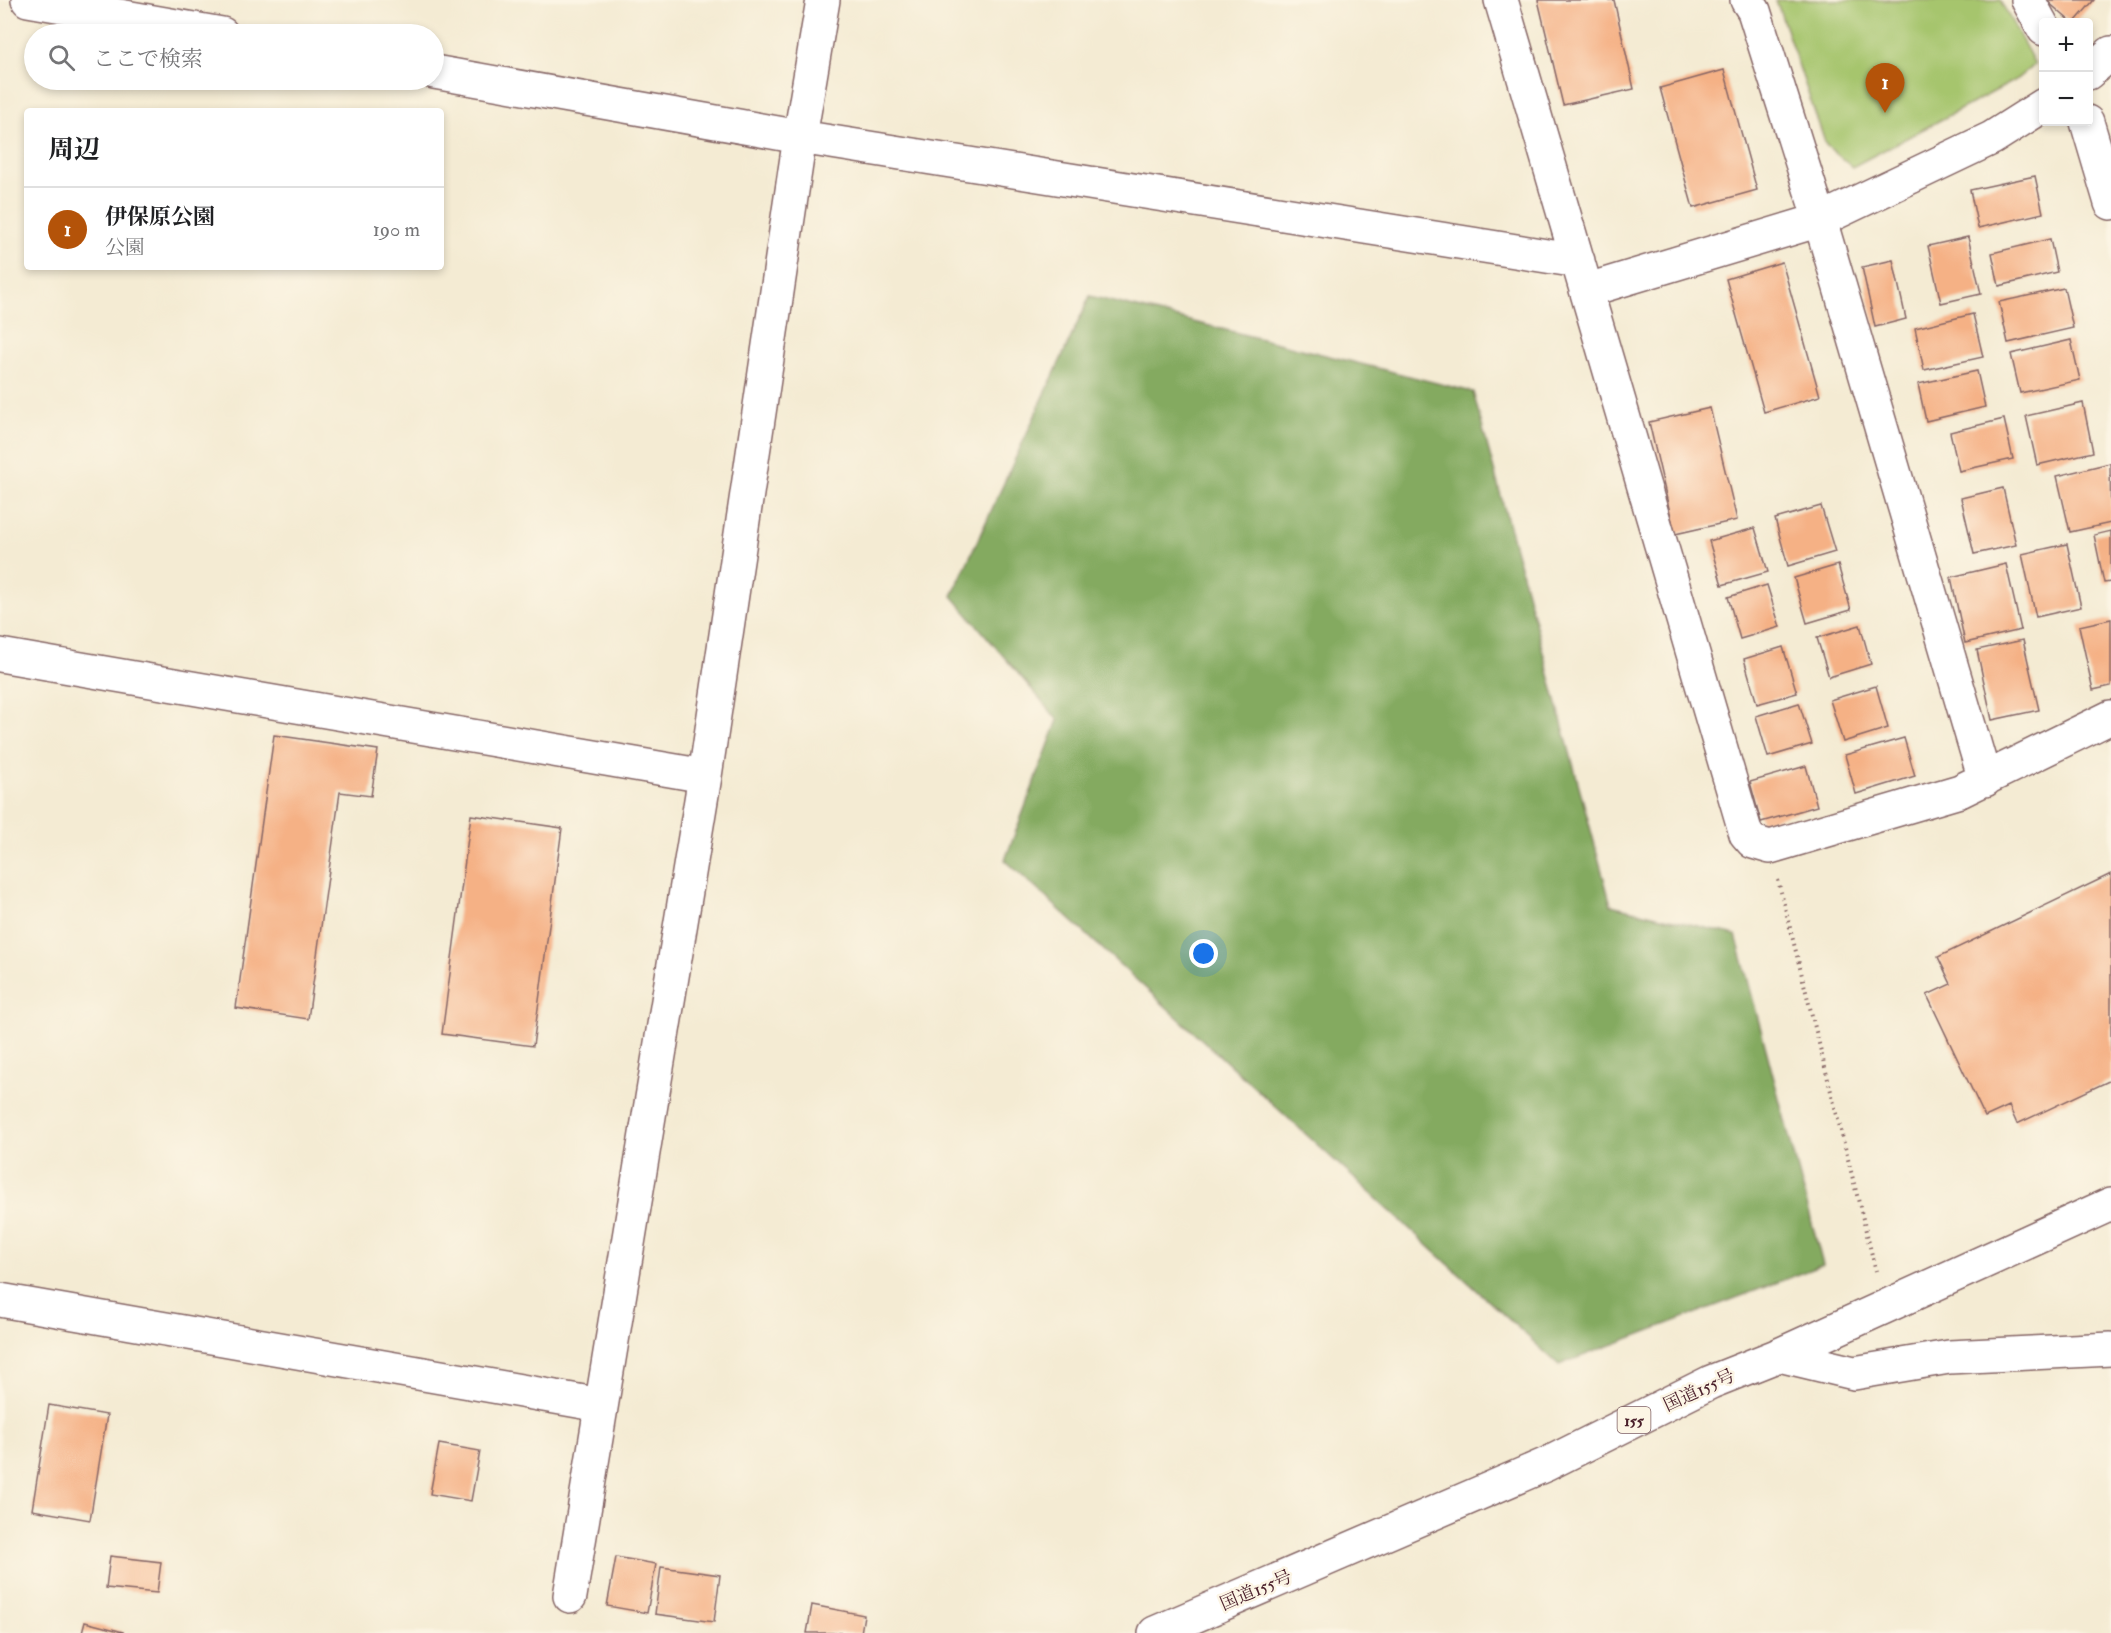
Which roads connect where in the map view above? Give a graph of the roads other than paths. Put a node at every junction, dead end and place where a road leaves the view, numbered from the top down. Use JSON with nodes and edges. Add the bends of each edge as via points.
{"nodes":[{"id":1,"x":27,"y":0,"type":"edge"},
{"id":2,"x":823,"y":0,"type":"edge"},
{"id":3,"x":1501,"y":0,"type":"edge"},
{"id":4,"x":1747,"y":0,"type":"edge"},
{"id":5,"x":2028,"y":0,"type":"edge"},
{"id":6,"x":2039,"y":21,"type":"edge"},
{"id":7,"x":165,"y":24,"type":"edge"},
{"id":8,"x":2111,"y":53,"type":"edge"},
{"id":9,"x":2093,"y":68,"type":"edge"},
{"id":10,"x":444,"y":74,"type":"edge"},
{"id":11,"x":2039,"y":108,"type":"edge"},
{"id":12,"x":2088,"y":126,"type":"edge"},
{"id":13,"x":800,"y":137,"type":"junction"},
{"id":14,"x":2111,"y":203,"type":"edge"},
{"id":15,"x":1820,"y":220,"type":"junction"},
{"id":16,"x":1583,"y":275,"type":"junction"},
{"id":17,"x":0,"y":655,"type":"edge"},
{"id":18,"x":2111,"y":717,"type":"edge"},
{"id":19,"x":705,"y":776,"type":"junction"},
{"id":20,"x":1984,"y":780,"type":"junction"},
{"id":21,"x":2111,"y":1204,"type":"edge"},
{"id":22,"x":0,"y":1300,"type":"edge"},
{"id":23,"x":2111,"y":1349,"type":"edge"},
{"id":24,"x":1779,"y":1355,"type":"junction"},
{"id":25,"x":601,"y":1405,"type":"junction"},
{"id":26,"x":570,"y":1596,"type":"dead end"},
{"id":27,"x":1155,"y":1633,"type":"edge"}],
"edges":[{"from":1,"to":7,"type":"main road"},
{"from":2,"to":13,"type":"main road"},
{"from":3,"to":16,"type":"main road"},
{"from":4,"to":15,"type":"main road","via":[[1754,11]]},
{"from":5,"to":6,"type":"main road"},
{"from":8,"to":9,"type":"main road"},
{"from":10,"to":13,"type":"main road"},
{"from":11,"to":15,"type":"main road","via":[[1992,138]]},
{"from":12,"to":14,"type":"main road"},
{"from":13,"to":16,"type":"main road"},
{"from":13,"to":19,"type":"main road"},
{"from":15,"to":16,"type":"main road"},
{"from":15,"to":20,"type":"main road"},
{"from":16,"to":20,"type":"main road","via":[[1746,834],[1753,842],[1770,847],[1960,791]]},
{"from":17,"to":19,"type":"main road"},
{"from":18,"to":20,"type":"main road"},
{"from":19,"to":25,"type":"main road"},
{"from":21,"to":24,"type":"main road","name":"国道155号","number":"155"},
{"from":22,"to":25,"type":"main road"},
{"from":23,"to":24,"type":"main road","via":[[1948,1357],[1854,1373]]},
{"from":24,"to":27,"type":"main road","name":"国道155号","number":"155","via":[[1711,1382],[1547,1464]]},
{"from":25,"to":26,"type":"main road"}]}
